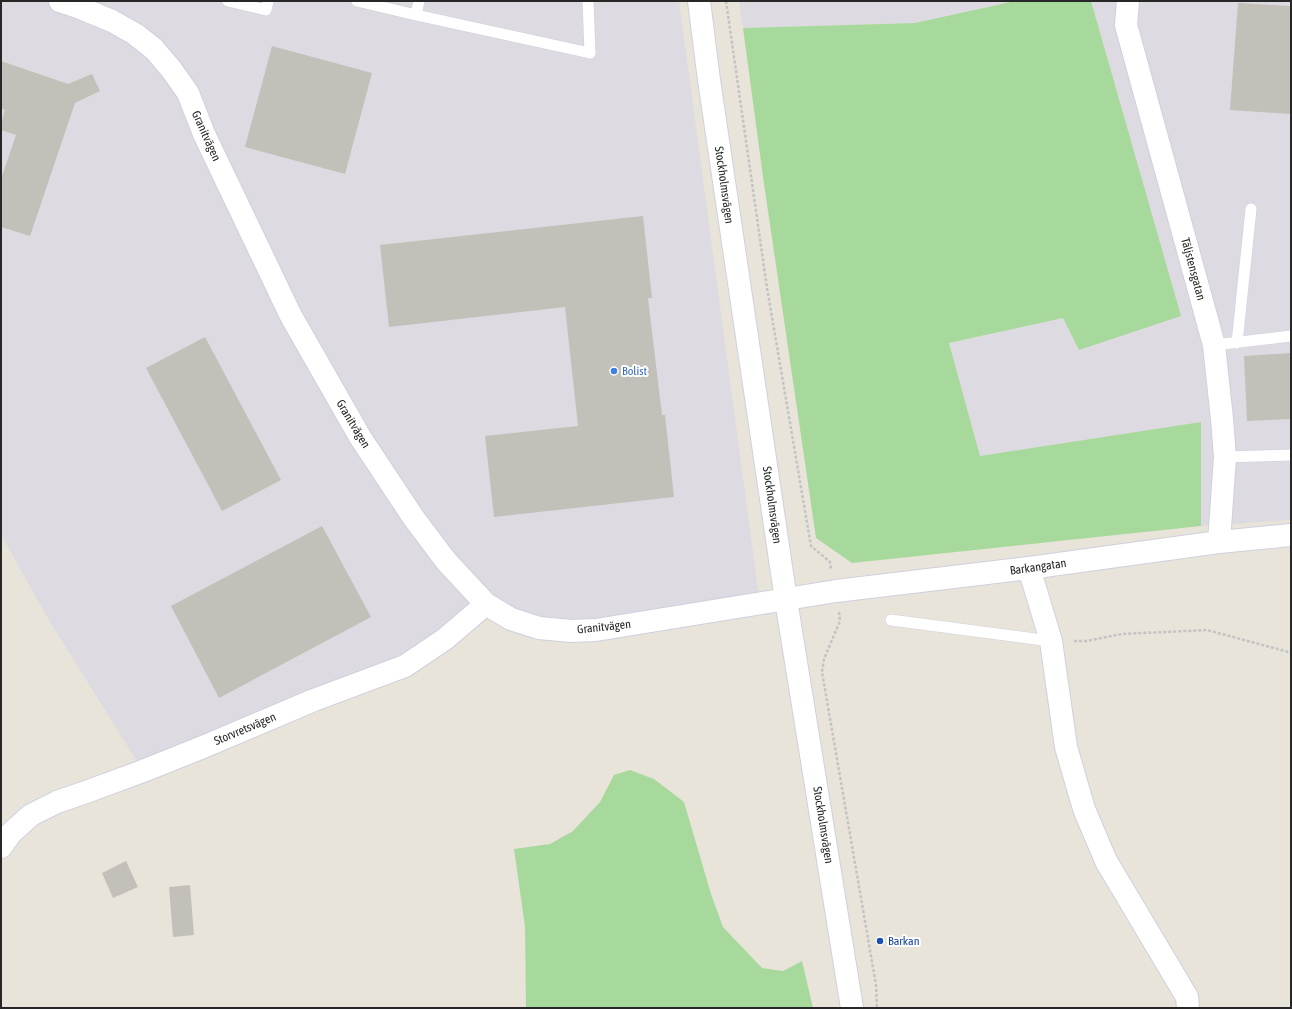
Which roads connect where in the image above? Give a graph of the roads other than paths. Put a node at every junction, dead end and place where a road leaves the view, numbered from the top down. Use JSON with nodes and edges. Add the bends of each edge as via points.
{"nodes":[{"id":1,"x":60,"y":1,"type":"edge"},
{"id":2,"x":228,"y":1,"type":"edge"},
{"id":3,"x":268,"y":1,"type":"edge"},
{"id":4,"x":357,"y":1,"type":"edge"},
{"id":5,"x":419,"y":1,"type":"edge"},
{"id":6,"x":588,"y":1,"type":"edge"},
{"id":7,"x":699,"y":1,"type":"edge"},
{"id":8,"x":1128,"y":1,"type":"edge"},
{"id":9,"x":416,"y":15,"type":"junction"},
{"id":10,"x":1251,"y":209,"type":"dead end"},
{"id":11,"x":1291,"y":336,"type":"edge"},
{"id":12,"x":1237,"y":342,"type":"junction"},
{"id":13,"x":1214,"y":345,"type":"junction"},
{"id":14,"x":1291,"y":455,"type":"edge"},
{"id":15,"x":1225,"y":457,"type":"junction"},
{"id":16,"x":1291,"y":535,"type":"edge"},
{"id":17,"x":1219,"y":542,"type":"junction"},
{"id":18,"x":1029,"y":568,"type":"junction"},
{"id":19,"x":786,"y":600,"type":"junction"},
{"id":20,"x":486,"y":604,"type":"junction"},
{"id":21,"x":891,"y":620,"type":"dead end"},
{"id":22,"x":1051,"y":641,"type":"junction"},
{"id":23,"x":1,"y":847,"type":"edge"},
{"id":24,"x":852,"y":1008,"type":"edge"},
{"id":25,"x":1188,"y":1008,"type":"edge"}],
"edges":[{"from":1,"to":20,"type":"street","name":"Granitvägen","via":[[112,21],[135,34],[154,49],[188,93],[204,134],[291,316],[360,437],[412,517],[446,561]]},
{"from":2,"to":3,"type":"lane","via":[[266,10]]},
{"from":4,"to":9,"type":"lane"},
{"from":5,"to":9,"type":"lane"},
{"from":6,"to":9,"type":"lane","via":[[590,53]]},
{"from":7,"to":19,"type":"street","name":"Stockholmsvägen","via":[[708,80]]},
{"from":8,"to":13,"type":"street","name":"Täljstensgatan","via":[[1126,25]]},
{"from":10,"to":12,"type":"lane"},
{"from":11,"to":12,"type":"lane"},
{"from":12,"to":13,"type":"lane"},
{"from":13,"to":15,"type":"street","name":"Täljstensgatan"},
{"from":14,"to":15,"type":"lane"},
{"from":15,"to":17,"type":"street","name":"Täljstensgatan"},
{"from":16,"to":17,"type":"street","name":"Barkangatan"},
{"from":17,"to":18,"type":"street","name":"Barkangatan"},
{"from":18,"to":19,"type":"street","name":"Barkangatan","via":[[836,591]]},
{"from":18,"to":22,"type":"street"},
{"from":19,"to":20,"type":"street","name":"Granitvägen","via":[[570,631],[539,628],[510,619]]},
{"from":19,"to":24,"type":"street","name":"Stockholmsvägen"},
{"from":20,"to":23,"type":"street","name":"Storvretsvägen","via":[[445,639],[406,666],[57,802],[31,815],[11,833]]},
{"from":21,"to":22,"type":"lane"},
{"from":22,"to":25,"type":"street","via":[[1066,747],[1084,809],[1106,861],[1187,997]]}]}
